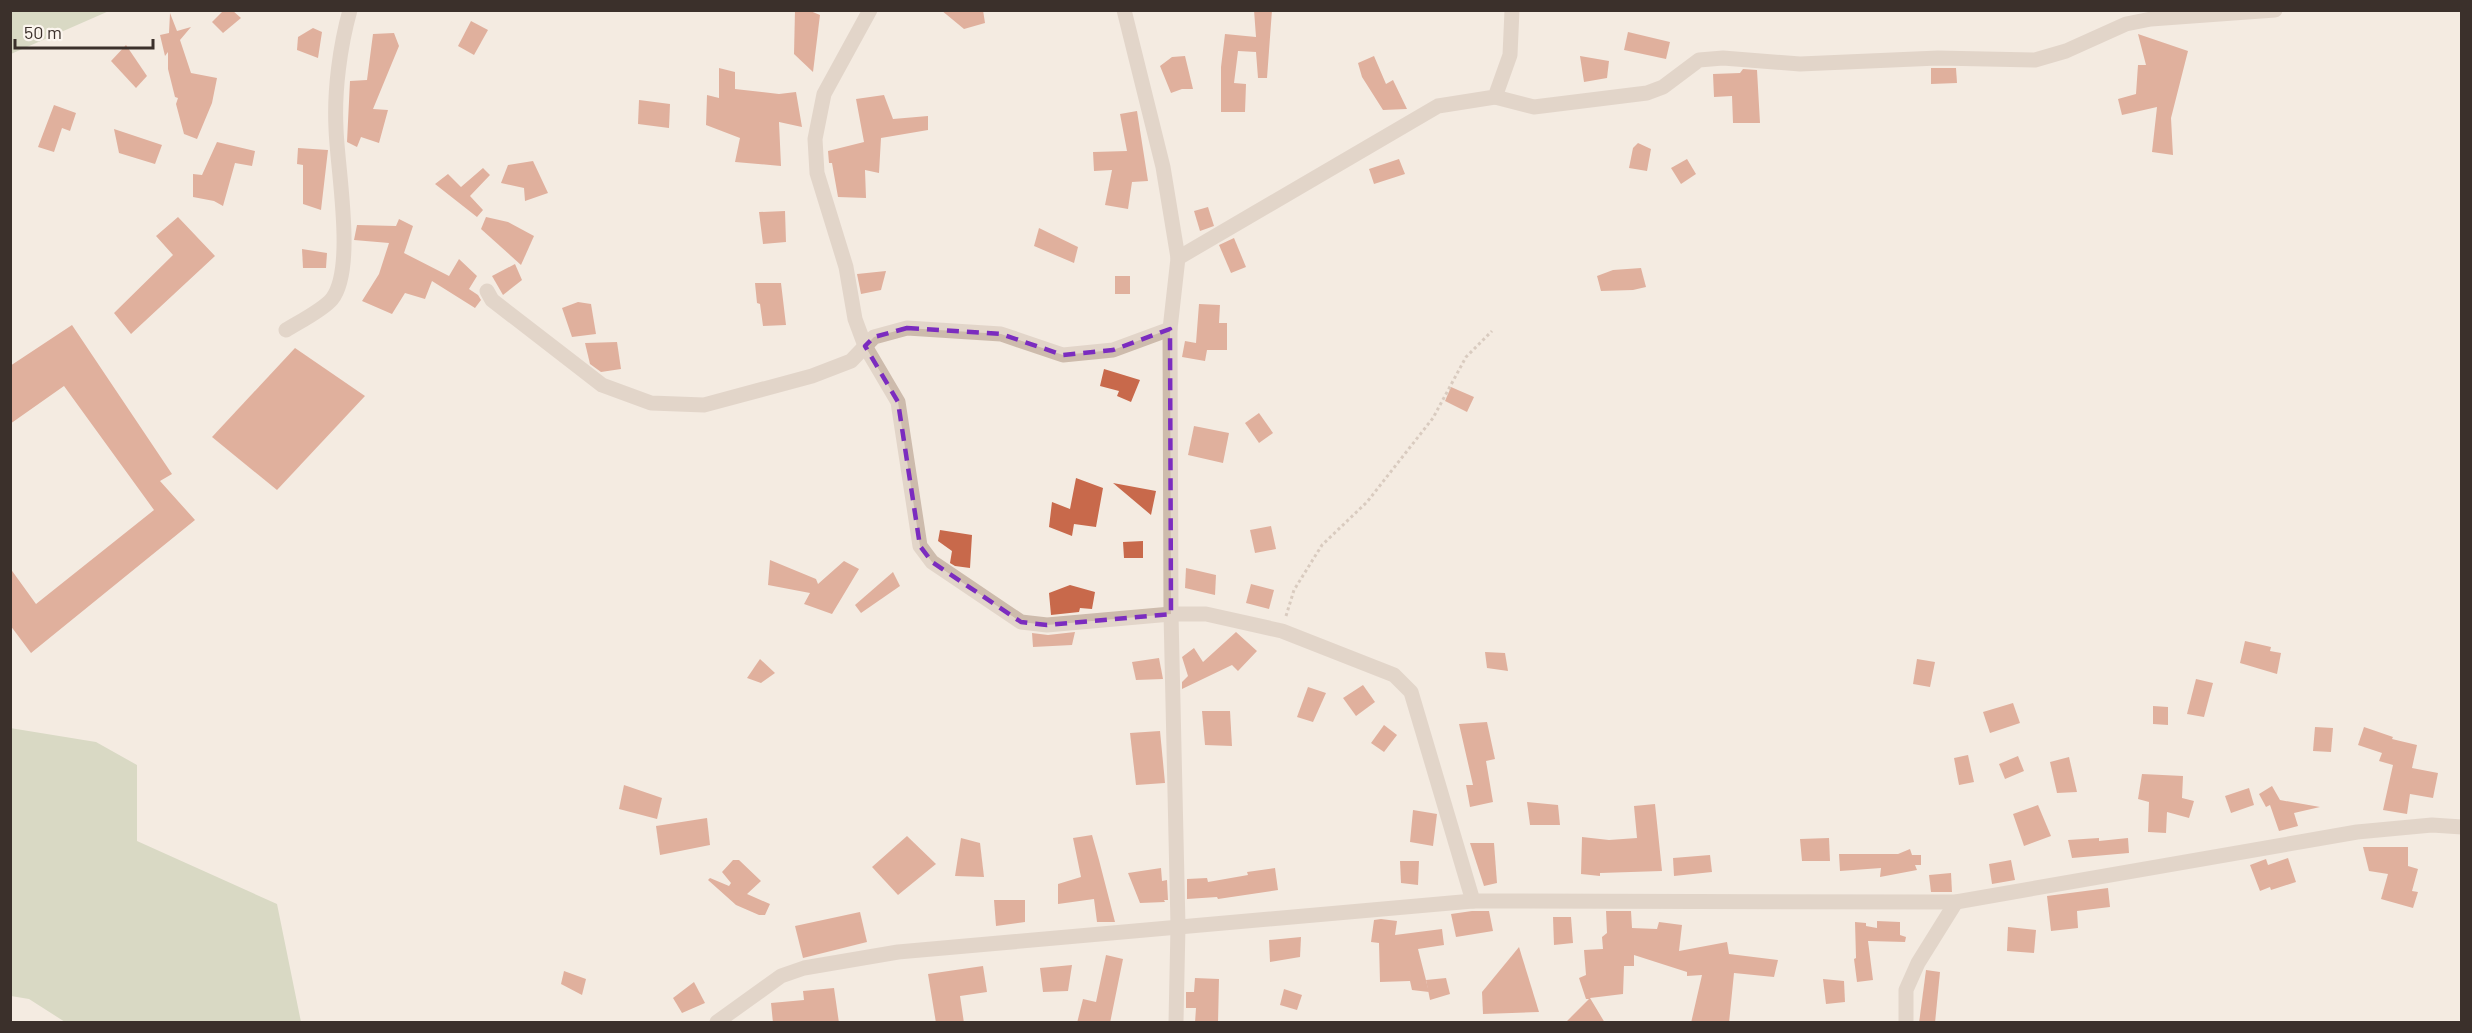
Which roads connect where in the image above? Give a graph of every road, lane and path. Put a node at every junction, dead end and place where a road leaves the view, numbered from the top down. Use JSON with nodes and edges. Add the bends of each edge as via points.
{"nodes":[{"id":1,"x":350,"y":10,"type":"edge"},
{"id":2,"x":870,"y":10,"type":"edge"},
{"id":3,"x":1124,"y":10,"type":"edge"},
{"id":4,"x":1512,"y":10,"type":"edge"},
{"id":5,"x":2275,"y":10,"type":"edge"},
{"id":6,"x":1495,"y":98,"type":"junction"},
{"id":7,"x":1178,"y":258,"type":"junction"},
{"id":8,"x":487,"y":291,"type":"dead end"},
{"id":9,"x":1170,"y":329,"type":"junction"},
{"id":10,"x":286,"y":330,"type":"dead end"},
{"id":11,"x":1492,"y":331,"type":"dead end"},
{"id":12,"x":865,"y":346,"type":"junction"},
{"id":13,"x":1171,"y":614,"type":"junction"},
{"id":14,"x":1282,"y":632,"type":"junction"},
{"id":15,"x":2462,"y":827,"type":"edge"},
{"id":16,"x":1473,"y":901,"type":"junction"},
{"id":17,"x":1956,"y":902,"type":"junction"},
{"id":18,"x":1178,"y":926,"type":"junction"},
{"id":19,"x":717,"y":1023,"type":"edge"},
{"id":20,"x":1176,"y":1023,"type":"edge"},
{"id":21,"x":1906,"y":1023,"type":"edge"}],
"edges":[{"from":1,"to":10,"type":"street","via":[[342,41],[336,126],[345,232],[340,285],[331,301]]},
{"from":2,"to":12,"type":"street","via":[[824,94],[815,139],[817,173]]},
{"from":3,"to":7,"type":"street","via":[[1164,167]]},
{"from":4,"to":6,"type":"street","via":[[1510,55]]},
{"from":5,"to":6,"type":"street","via":[[2126,24],[2066,51],[2035,60],[1938,58],[1800,64],[1723,58],[1699,60],[1663,87],[1647,93],[1534,107]]},
{"from":6,"to":7,"type":"street","via":[[1438,106]]},
{"from":7,"to":9,"type":"street"},
{"from":8,"to":12,"type":"street","via":[[492,300],[602,385],[651,403],[704,405],[812,376],[851,361]]},
{"from":9,"to":12,"type":"street","via":[[1113,350],[1063,355],[1001,334],[907,328],[874,337]]},
{"from":9,"to":13,"type":"street"},
{"from":11,"to":14,"type":"path","via":[[1466,357],[1433,418],[1367,502],[1322,545],[1294,590]]},
{"from":12,"to":13,"type":"street","via":[[898,402],[920,546],[932,562],[1021,622],[1047,625]]},
{"from":13,"to":14,"type":"street","via":[[1206,614]]},
{"from":13,"to":18,"type":"street"},
{"from":14,"to":16,"type":"street","via":[[1394,675],[1411,692]]},
{"from":15,"to":17,"type":"street","via":[[2432,825],[2357,832]]},
{"from":16,"to":17,"type":"street"},
{"from":16,"to":18,"type":"street"},
{"from":17,"to":21,"type":"street","via":[[1906,990]]},
{"from":18,"to":19,"type":"street","via":[[898,952],[804,968],[781,976]]},
{"from":18,"to":20,"type":"street"}]}
